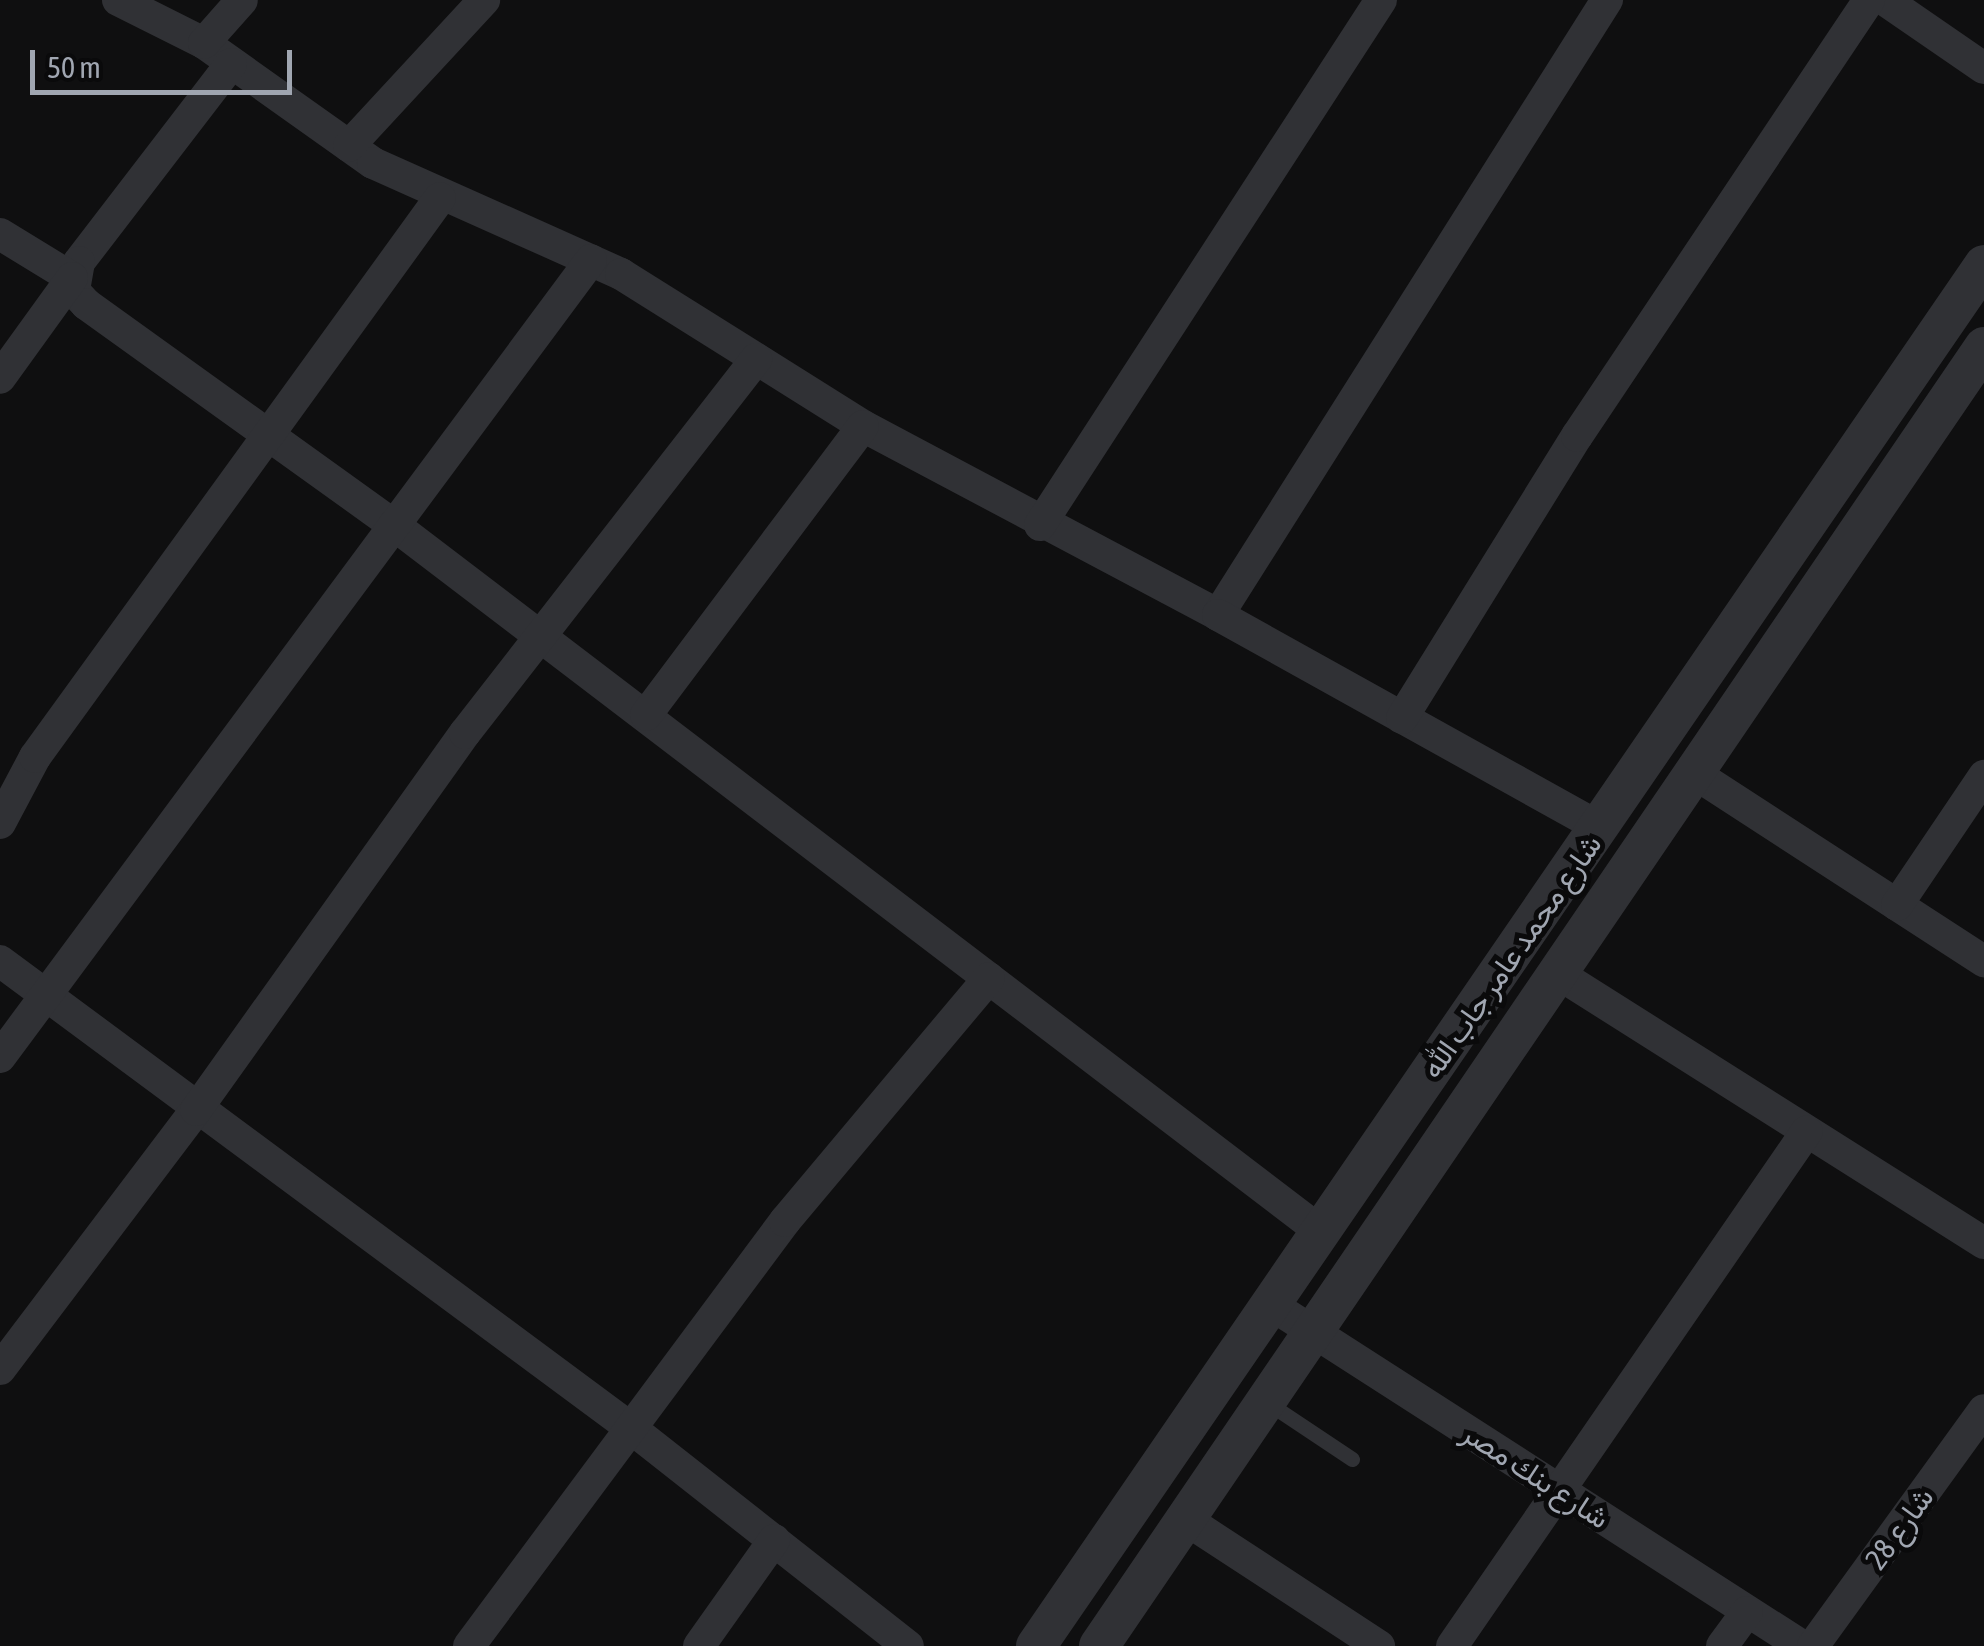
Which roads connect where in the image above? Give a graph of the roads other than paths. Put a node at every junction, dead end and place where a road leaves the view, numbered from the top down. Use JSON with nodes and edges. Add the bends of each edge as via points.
{"nodes":[{"id":1,"x":118,"y":0,"type":"edge"},
{"id":2,"x":242,"y":0,"type":"edge"},
{"id":3,"x":484,"y":0,"type":"edge"},
{"id":4,"x":1382,"y":0,"type":"edge"},
{"id":5,"x":1607,"y":0,"type":"edge"},
{"id":6,"x":1869,"y":0,"type":"edge"},
{"id":7,"x":1885,"y":0,"type":"edge"},
{"id":8,"x":204,"y":43,"type":"junction"},
{"id":9,"x":231,"y":64,"type":"junction"},
{"id":10,"x":1984,"y":68,"type":"edge"},
{"id":11,"x":349,"y":146,"type":"junction"},
{"id":12,"x":440,"y":198,"type":"junction"},
{"id":13,"x":0,"y":234,"type":"edge"},
{"id":14,"x":591,"y":260,"type":"junction"},
{"id":15,"x":1984,"y":265,"type":"edge"},
{"id":16,"x":72,"y":278,"type":"junction"},
{"id":17,"x":1984,"y":346,"type":"edge"},
{"id":18,"x":756,"y":358,"type":"junction"},
{"id":19,"x":0,"y":378,"type":"edge"},
{"id":20,"x":863,"y":426,"type":"junction"},
{"id":21,"x":265,"y":436,"type":"junction"},
{"id":22,"x":394,"y":525,"type":"junction"},
{"id":23,"x":1040,"y":525,"type":"junction"},
{"id":24,"x":1218,"y":615,"type":"junction"},
{"id":25,"x":541,"y":635,"type":"junction"},
{"id":26,"x":646,"y":715,"type":"junction"},
{"id":27,"x":1402,"y":718,"type":"junction"},
{"id":28,"x":1694,"y":772,"type":"junction"},
{"id":29,"x":1984,"y":776,"type":"edge"},
{"id":30,"x":0,"y":823,"type":"edge"},
{"id":31,"x":1600,"y":828,"type":"junction"},
{"id":32,"x":1896,"y":905,"type":"junction"},
{"id":33,"x":0,"y":961,"type":"edge"},
{"id":34,"x":1984,"y":961,"type":"edge"},
{"id":35,"x":1557,"y":974,"type":"junction"},
{"id":36,"x":989,"y":978,"type":"junction"},
{"id":37,"x":46,"y":995,"type":"junction"},
{"id":38,"x":0,"y":1057,"type":"edge"},
{"id":39,"x":196,"y":1110,"type":"junction"},
{"id":40,"x":1807,"y":1131,"type":"junction"},
{"id":41,"x":1320,"y":1231,"type":"junction"},
{"id":42,"x":1984,"y":1243,"type":"edge"},
{"id":43,"x":1270,"y":1304,"type":"junction"},
{"id":44,"x":1314,"y":1332,"type":"junction"},
{"id":45,"x":0,"y":1370,"type":"edge"},
{"id":46,"x":1265,"y":1402,"type":"junction"},
{"id":47,"x":1984,"y":1410,"type":"edge"},
{"id":48,"x":632,"y":1429,"type":"junction"},
{"id":49,"x":1352,"y":1459,"type":"dead end"},
{"id":50,"x":1559,"y":1490,"type":"junction"},
{"id":51,"x":1186,"y":1519,"type":"junction"},
{"id":52,"x":774,"y":1540,"type":"junction"},
{"id":53,"x":1747,"y":1612,"type":"junction"},
{"id":54,"x":470,"y":1646,"type":"edge"},
{"id":55,"x":698,"y":1646,"type":"edge"},
{"id":56,"x":908,"y":1646,"type":"edge"},
{"id":57,"x":1036,"y":1646,"type":"edge"},
{"id":58,"x":1099,"y":1646,"type":"edge"},
{"id":59,"x":1379,"y":1646,"type":"edge"},
{"id":60,"x":1452,"y":1646,"type":"edge"},
{"id":61,"x":1722,"y":1646,"type":"edge"},
{"id":62,"x":1802,"y":1646,"type":"edge"},
{"id":63,"x":1814,"y":1646,"type":"edge"}],
"edges":[{"from":1,"to":8,"type":"street"},
{"from":2,"to":8,"type":"street"},
{"from":3,"to":11,"type":"street"},
{"from":4,"to":23,"type":"street"},
{"from":5,"to":24,"type":"street"},
{"from":6,"to":27,"type":"street","via":[[1576,436]]},
{"from":7,"to":10,"type":"street"},
{"from":8,"to":9,"type":"street"},
{"from":9,"to":11,"type":"street"},
{"from":9,"to":16,"type":"street"},
{"from":11,"to":12,"type":"street"},
{"from":12,"to":14,"type":"street"},
{"from":12,"to":21,"type":"street"},
{"from":13,"to":16,"type":"street"},
{"from":14,"to":18,"type":"street"},
{"from":14,"to":22,"type":"street"},
{"from":15,"to":31,"type":"street","name":"شارع محمد عامر جاب الله"},
{"from":16,"to":19,"type":"street"},
{"from":16,"to":21,"type":"street","via":[[86,304]]},
{"from":17,"to":28,"type":"street","name":"شارع محمد عامر جاب الله"},
{"from":18,"to":20,"type":"street"},
{"from":18,"to":25,"type":"street"},
{"from":20,"to":23,"type":"street"},
{"from":20,"to":26,"type":"street"},
{"from":21,"to":22,"type":"street"},
{"from":21,"to":30,"type":"street","via":[[36,758]]},
{"from":22,"to":25,"type":"street"},
{"from":22,"to":37,"type":"street"},
{"from":23,"to":24,"type":"street"},
{"from":24,"to":27,"type":"street"},
{"from":25,"to":26,"type":"street"},
{"from":25,"to":39,"type":"street"},
{"from":26,"to":36,"type":"street"},
{"from":27,"to":31,"type":"street"},
{"from":28,"to":32,"type":"street"},
{"from":28,"to":35,"type":"street","name":"شارع محمد عامر جاب الله"},
{"from":29,"to":32,"type":"street"},
{"from":31,"to":41,"type":"street","name":"شارع محمد عامر جاب الله"},
{"from":32,"to":34,"type":"street"},
{"from":33,"to":37,"type":"street"},
{"from":35,"to":40,"type":"street"},
{"from":35,"to":44,"type":"street","name":"شارع محمد عامر جاب الله"},
{"from":36,"to":41,"type":"street"},
{"from":36,"to":48,"type":"street","via":[[785,1221]]},
{"from":37,"to":38,"type":"street"},
{"from":37,"to":39,"type":"street"},
{"from":39,"to":45,"type":"street"},
{"from":39,"to":48,"type":"street"},
{"from":40,"to":42,"type":"street"},
{"from":40,"to":50,"type":"street"},
{"from":41,"to":43,"type":"street","name":"شارع محمد عامر جاب الله"},
{"from":43,"to":44,"type":"street","name":"شارع بنك مصر"},
{"from":43,"to":57,"type":"street","name":"شارع محمد عامر جاب الله"},
{"from":44,"to":46,"type":"street","name":"شارع محمد عامر جاب الله"},
{"from":44,"to":50,"type":"street","name":"شارع بنك مصر"},
{"from":46,"to":49,"type":"lane"},
{"from":46,"to":51,"type":"street","name":"شارع محمد عامر جاب الله"},
{"from":47,"to":63,"type":"street","name":"شارع 28"},
{"from":48,"to":52,"type":"street"},
{"from":48,"to":54,"type":"street"},
{"from":50,"to":53,"type":"street","name":"شارع بنك مصر"},
{"from":50,"to":60,"type":"street"},
{"from":51,"to":58,"type":"street","name":"شارع محمد عامر جاب الله"},
{"from":51,"to":59,"type":"street"},
{"from":52,"to":55,"type":"street"},
{"from":52,"to":56,"type":"street"},
{"from":53,"to":61,"type":"street"},
{"from":53,"to":62,"type":"street","name":"شارع بنك مصر"}]}
